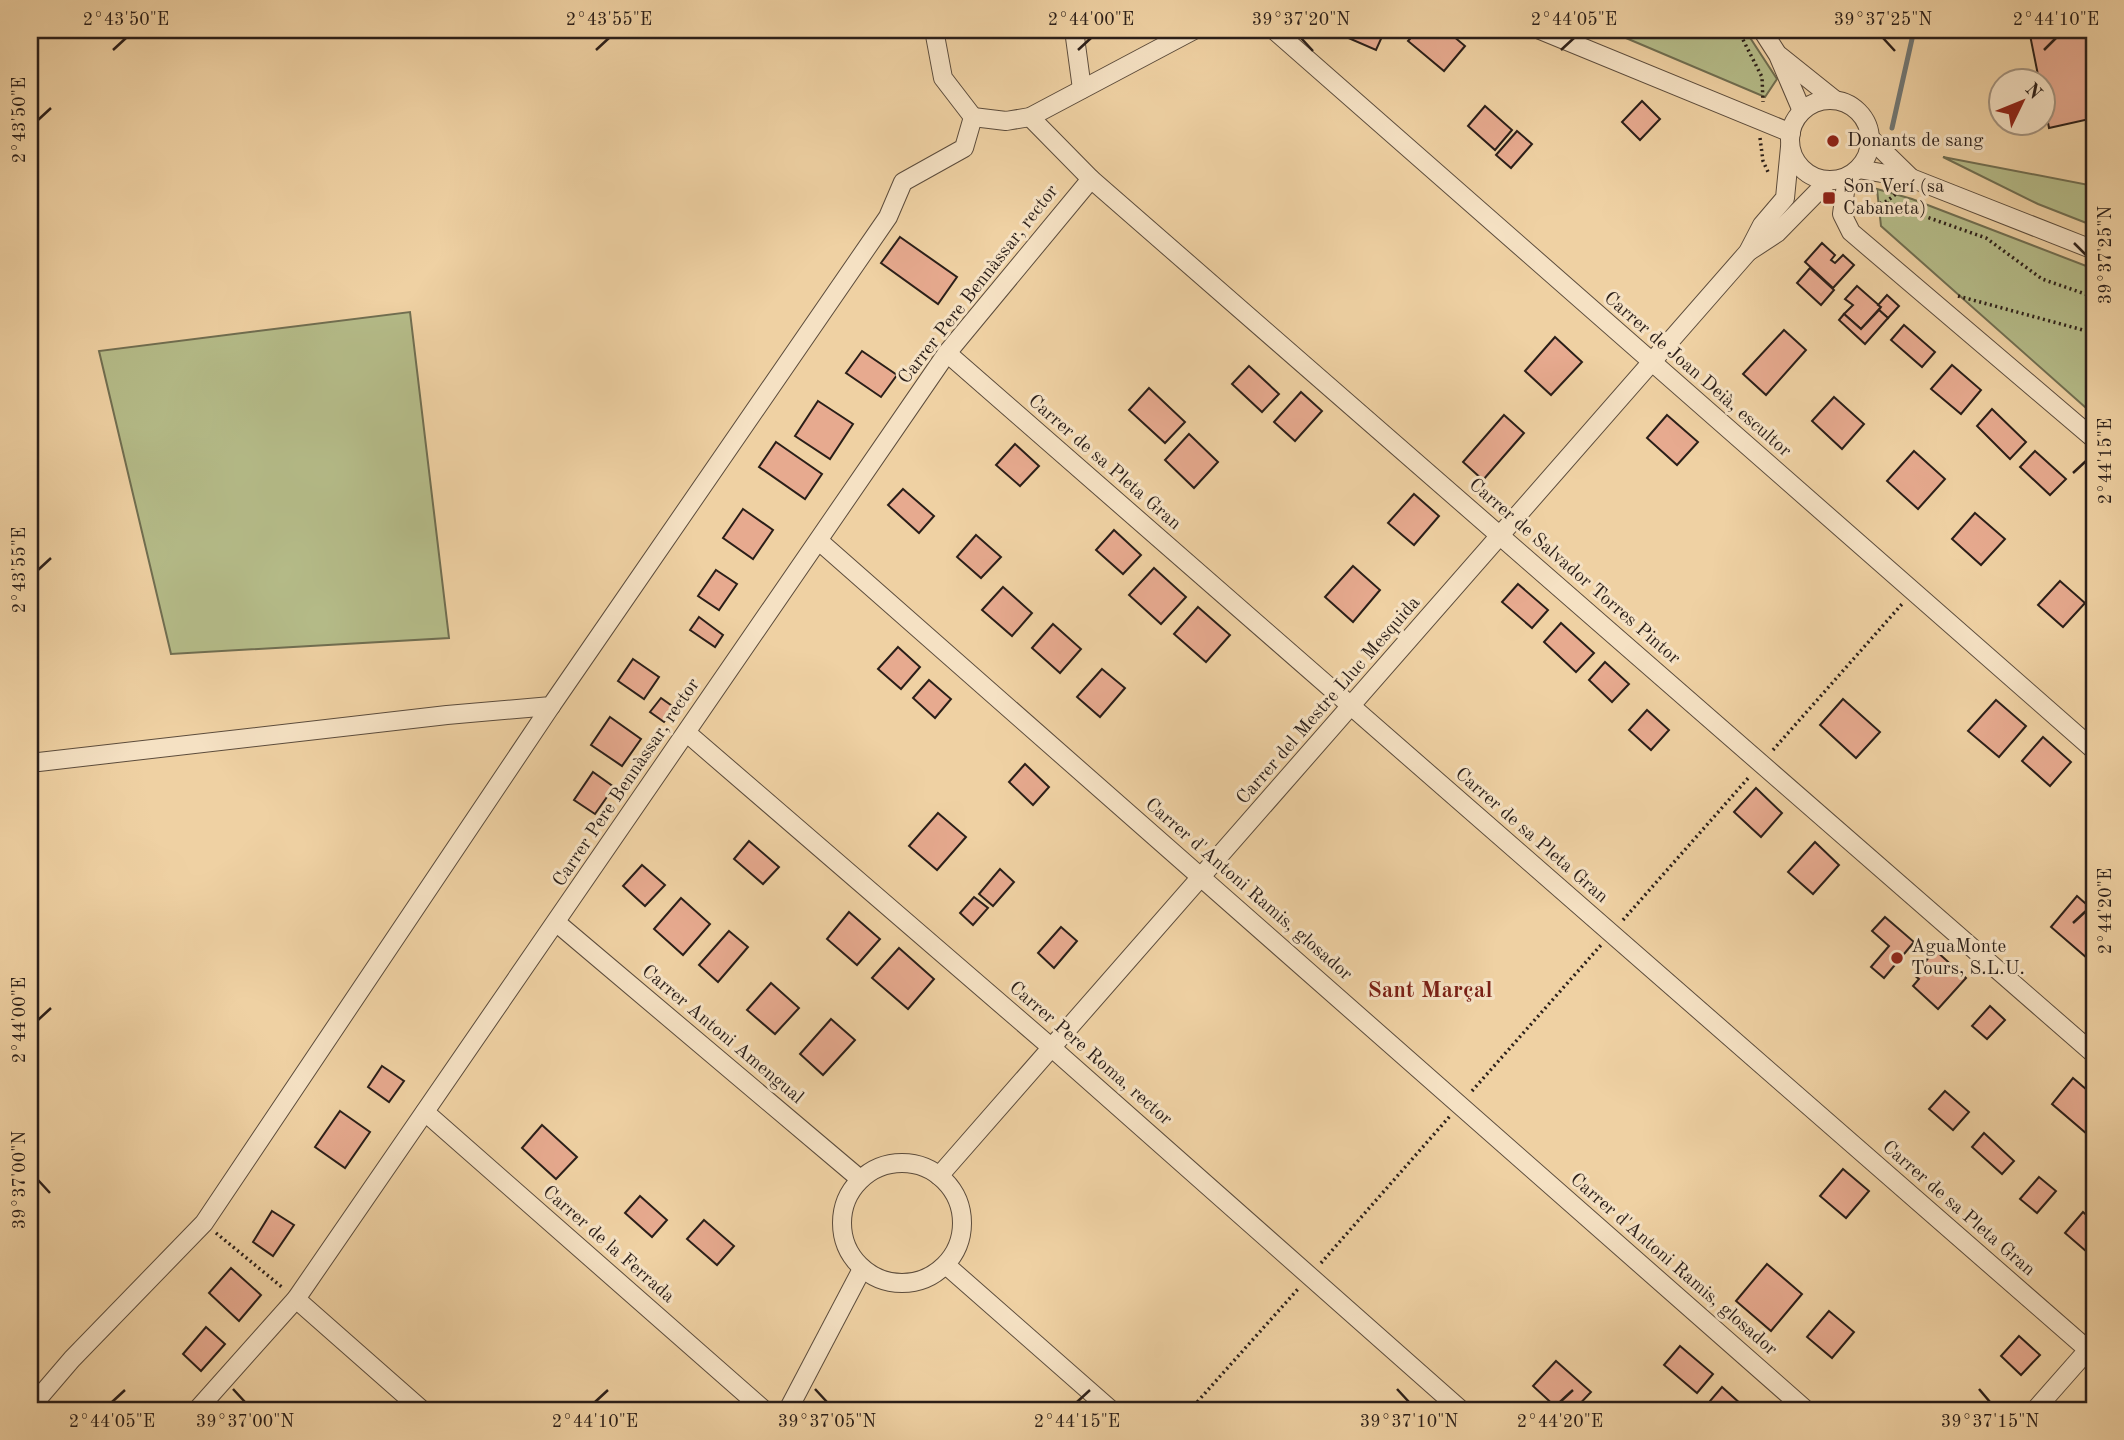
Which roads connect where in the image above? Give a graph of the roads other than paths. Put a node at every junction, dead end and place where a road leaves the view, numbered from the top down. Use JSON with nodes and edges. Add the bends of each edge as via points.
{"nodes":[{"id":1,"x":934,"y":30,"type":"edge"},
{"id":2,"x":1074,"y":30,"type":"edge"},
{"id":3,"x":1194,"y":30,"type":"edge"},
{"id":4,"x":1274,"y":30,"type":"edge"},
{"id":5,"x":1540,"y":30,"type":"edge"},
{"id":6,"x":1762,"y":30,"type":"edge"},
{"id":7,"x":1778,"y":55,"type":"junction"},
{"id":8,"x":1082,"y":89,"type":"junction"},
{"id":9,"x":1835,"y":100,"type":"junction"},
{"id":10,"x":1802,"y":111,"type":"junction"},
{"id":11,"x":973,"y":117,"type":"junction"},
{"id":12,"x":1030,"y":117,"type":"junction"},
{"id":13,"x":1871,"y":139,"type":"junction"},
{"id":14,"x":1791,"y":140,"type":"junction"},
{"id":15,"x":1853,"y":173,"type":"junction"},
{"id":16,"x":1911,"y":178,"type":"junction"},
{"id":17,"x":1091,"y":179,"type":"junction"},
{"id":18,"x":1829,"y":180,"type":"junction"},
{"id":19,"x":2094,"y":250,"type":"edge"},
{"id":20,"x":1748,"y":252,"type":"junction"},
{"id":21,"x":947,"y":354,"type":"junction"},
{"id":22,"x":1652,"y":363,"type":"junction"},
{"id":23,"x":2094,"y":439,"type":"edge"},
{"id":24,"x":1501,"y":536,"type":"junction"},
{"id":25,"x":819,"y":541,"type":"junction"},
{"id":26,"x":551,"y":706,"type":"junction"},
{"id":27,"x":1351,"y":707,"type":"junction"},
{"id":28,"x":687,"y":733,"type":"junction"},
{"id":29,"x":2094,"y":750,"type":"edge"},
{"id":30,"x":30,"y":763,"type":"edge"},
{"id":31,"x":1201,"y":878,"type":"junction"},
{"id":32,"x":557,"y":923,"type":"junction"},
{"id":33,"x":1052,"y":1048,"type":"junction"},
{"id":34,"x":2094,"y":1054,"type":"edge"},
{"id":35,"x":425,"y":1112,"type":"junction"},
{"id":36,"x":939,"y":1176,"type":"junction"},
{"id":37,"x":860,"y":1179,"type":"junction"},
{"id":38,"x":946,"y":1265,"type":"junction"},
{"id":39,"x":862,"y":1269,"type":"junction"},
{"id":40,"x":296,"y":1299,"type":"junction"},
{"id":41,"x":2092,"y":1349,"type":"edge"},
{"id":42,"x":30,"y":1408,"type":"edge"},
{"id":43,"x":197,"y":1410,"type":"edge"},
{"id":44,"x":422,"y":1410,"type":"edge"},
{"id":45,"x":764,"y":1410,"type":"edge"},
{"id":46,"x":788,"y":1410,"type":"edge"},
{"id":47,"x":1111,"y":1410,"type":"edge"},
{"id":48,"x":1461,"y":1410,"type":"edge"},
{"id":49,"x":1806,"y":1410,"type":"edge"},
{"id":50,"x":2035,"y":1410,"type":"edge"}],
"edges":[{"from":1,"to":11,"type":"street","via":[[943,78]]},
{"from":2,"to":8,"type":"street"},
{"from":3,"to":8,"type":"street"},
{"from":4,"to":22,"type":"street","name":"Carrer de Joan Deià, escultor"},
{"from":5,"to":14,"type":"street"},
{"from":6,"to":7,"type":"street"},
{"from":7,"to":9,"type":"street"},
{"from":7,"to":10,"type":"street"},
{"from":8,"to":12,"type":"street"},
{"from":9,"to":10,"type":"street","via":[[1823,100]]},
{"from":9,"to":13,"type":"street","via":[[1856,109]]},
{"from":10,"to":14,"type":"street"},
{"from":11,"to":12,"type":"street","via":[[1006,121]]},
{"from":11,"to":26,"type":"street","via":[[964,148],[903,181],[888,217]]},
{"from":12,"to":17,"type":"street","name":"Carrer de Salvador Torres Pintor"},
{"from":13,"to":15,"type":"street"},
{"from":13,"to":16,"type":"street"},
{"from":14,"to":18,"type":"street","via":[[1795,160],[1804,170]]},
{"from":14,"to":20,"type":"street","name":"Carrer del Mestre Lluc Mesquida","via":[[1785,198],[1762,225]]},
{"from":15,"to":16,"type":"street"},
{"from":15,"to":18,"type":"street"},
{"from":15,"to":23,"type":"street","via":[[1842,214],[1851,232]]},
{"from":16,"to":19,"type":"street"},
{"from":17,"to":21,"type":"street","name":"Carrer Pere Bennàssar, rector"},
{"from":17,"to":24,"type":"street","name":"Carrer de Salvador Torres Pintor"},
{"from":18,"to":20,"type":"street","name":"Carrer del Mestre Lluc Mesquida","via":[[1777,233]]},
{"from":20,"to":22,"type":"street","name":"Carrer del Mestre Lluc Mesquida"},
{"from":21,"to":25,"type":"street","name":"Carrer Pere Bennàssar, rector"},
{"from":21,"to":27,"type":"street","name":"Carrer de sa Pleta Gran"},
{"from":22,"to":24,"type":"street","name":"Carrer del Mestre Lluc Mesquida"},
{"from":22,"to":29,"type":"street","name":"Carrer de Joan Deià, escultor"},
{"from":24,"to":27,"type":"street","name":"Carrer del Mestre Lluc Mesquida"},
{"from":24,"to":34,"type":"street","name":"Carrer de Salvador Torres Pintor"},
{"from":25,"to":28,"type":"street","name":"Carrer Pere Bennàssar, rector"},
{"from":25,"to":31,"type":"street","name":"Carrer d'Antoni Ramis, glosador"},
{"from":26,"to":30,"type":"street"},
{"from":26,"to":42,"type":"street","via":[[204,1223]]},
{"from":27,"to":31,"type":"street","name":"Carrer del Mestre Lluc Mesquida"},
{"from":27,"to":41,"type":"street","name":"Carrer de sa Pleta Gran"},
{"from":28,"to":32,"type":"street","name":"Carrer Pere Bennàssar, rector"},
{"from":28,"to":33,"type":"street","name":"Carrer Pere Roma, rector"},
{"from":31,"to":33,"type":"street","name":"Carrer del Mestre Lluc Mesquida"},
{"from":31,"to":49,"type":"street","name":"Carrer d'Antoni Ramis, glosador"},
{"from":32,"to":35,"type":"street","name":"Carrer Pere Bennàssar, rector"},
{"from":32,"to":37,"type":"street","name":"Carrer Antoni Amengual"},
{"from":33,"to":36,"type":"street","name":"Carrer del Mestre Lluc Mesquida"},
{"from":33,"to":48,"type":"street","name":"Carrer Pere Roma, rector"},
{"from":35,"to":40,"type":"street","name":"Carrer Pere Bennàssar, rector"},
{"from":35,"to":45,"type":"street","name":"Carrer de la Ferrada"},
{"from":36,"to":37,"type":"street","via":[[908,1163],[882,1166]]},
{"from":36,"to":38,"type":"street","via":[[961,1209],[957,1249]]},
{"from":37,"to":39,"type":"street","via":[[841,1214],[845,1244]]},
{"from":38,"to":39,"type":"street","via":[[923,1280],[895,1284]]},
{"from":38,"to":47,"type":"street"},
{"from":39,"to":46,"type":"street"},
{"from":40,"to":43,"type":"street","name":"Carrer Pere Bennàssar, rector"},
{"from":40,"to":44,"type":"street"},
{"from":41,"to":50,"type":"street"}]}
